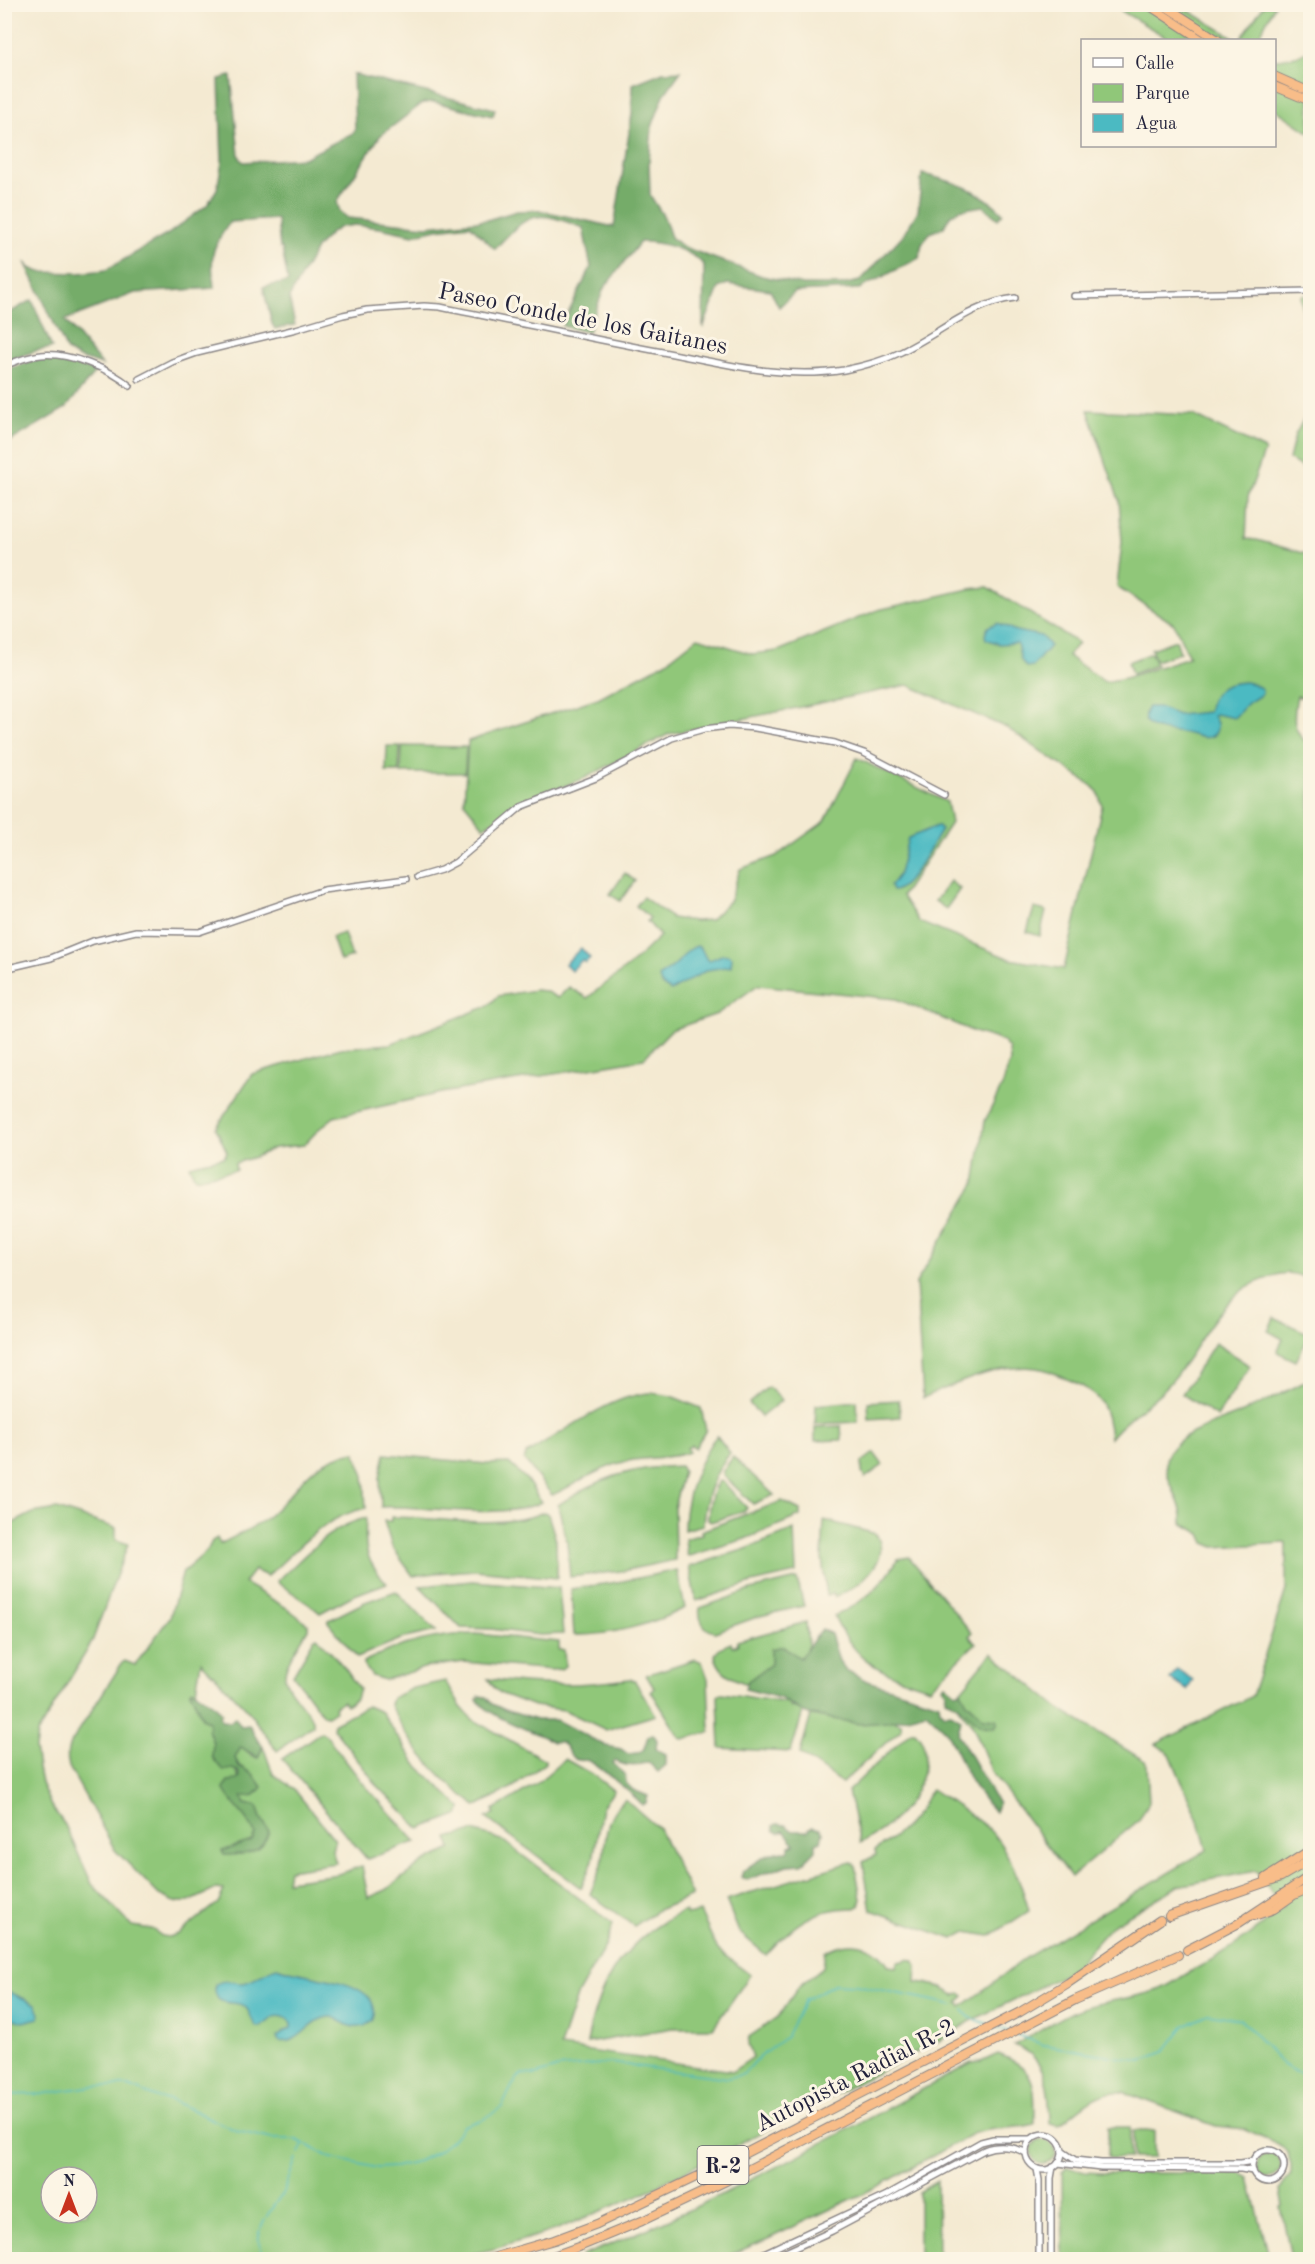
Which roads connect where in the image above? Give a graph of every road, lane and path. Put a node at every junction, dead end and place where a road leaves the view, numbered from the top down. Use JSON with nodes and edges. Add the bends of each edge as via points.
{"nodes":[{"id":1,"x":1147,"y":4,"type":"edge"},
{"id":2,"x":1162,"y":4,"type":"edge"},
{"id":3,"x":1200,"y":39,"type":"edge"},
{"id":4,"x":1216,"y":39,"type":"edge"},
{"id":5,"x":1276,"y":76,"type":"edge"},
{"id":6,"x":1276,"y":86,"type":"edge"},
{"id":7,"x":1311,"y":92,"type":"edge"},
{"id":8,"x":1311,"y":101,"type":"edge"},
{"id":9,"x":1311,"y":291,"type":"edge"},
{"id":10,"x":1074,"y":296,"type":"dead end"},
{"id":11,"x":1015,"y":298,"type":"dead end"},
{"id":12,"x":4,"y":366,"type":"edge"},
{"id":13,"x":139,"y":379,"type":"dead end"},
{"id":14,"x":128,"y":384,"type":"dead end"},
{"id":15,"x":944,"y":795,"type":"dead end"},
{"id":16,"x":417,"y":878,"type":"dead end"},
{"id":17,"x":406,"y":879,"type":"dead end"},
{"id":18,"x":4,"y":969,"type":"edge"},
{"id":19,"x":1311,"y":1850,"type":"edge"},
{"id":20,"x":1311,"y":1860,"type":"edge"},
{"id":21,"x":1311,"y":1876,"type":"edge"},
{"id":22,"x":1249,"y":1887,"type":"junction"},
{"id":23,"x":1311,"y":1888,"type":"edge"},
{"id":24,"x":1169,"y":1916,"type":"dead end"},
{"id":25,"x":1160,"y":1920,"type":"dead end"},
{"id":26,"x":1239,"y":1923,"type":"junction"},
{"id":27,"x":1187,"y":1950,"type":"dead end"},
{"id":28,"x":1178,"y":1955,"type":"dead end"},
{"id":29,"x":1032,"y":2139,"type":"junction"},
{"id":30,"x":1062,"y":2151,"type":"junction"},
{"id":31,"x":1026,"y":2153,"type":"junction"},
{"id":32,"x":1253,"y":2161,"type":"junction"},
{"id":33,"x":1056,"y":2165,"type":"junction"},
{"id":34,"x":1037,"y":2169,"type":"junction"},
{"id":35,"x":1253,"y":2171,"type":"junction"},
{"id":36,"x":485,"y":2259,"type":"edge"},
{"id":37,"x":542,"y":2259,"type":"edge"},
{"id":38,"x":749,"y":2259,"type":"edge"},
{"id":39,"x":768,"y":2259,"type":"edge"},
{"id":40,"x":1039,"y":2259,"type":"edge"},
{"id":41,"x":1051,"y":2259,"type":"edge"}],
"edges":[{"from":1,"to":3,"type":"highway"},
{"from":2,"to":4,"type":"highway"},
{"from":5,"to":7,"type":"highway"},
{"from":6,"to":8,"type":"highway"},
{"from":9,"to":10,"type":"street"},
{"from":11,"to":13,"type":"street","name":"Paseo Conde de los Gaitanes","via":[[979,308],[901,352],[843,370],[775,373],[424,306],[343,315],[197,353]]},
{"from":12,"to":14,"type":"street","via":[[37,355],[62,356],[108,371]]},
{"from":15,"to":16,"type":"street","via":[[864,753],[835,743],[755,728],[704,729],[672,738],[596,778],[522,807],[456,862]]},
{"from":17,"to":18,"type":"street","via":[[323,890],[199,932],[136,932],[93,941],[51,958]]},
{"from":19,"to":22,"type":"highway"},
{"from":20,"to":22,"type":"highway","via":[[1281,1877]]},
{"from":21,"to":26,"type":"highway"},
{"from":22,"to":24,"type":"highway"},
{"from":23,"to":26,"type":"highway"},
{"from":25,"to":36,"type":"highway","name":"Autopista Radial R-2","number":"R-2","via":[[1020,2012],[659,2196],[554,2240]]},
{"from":26,"to":27,"type":"highway"},
{"from":28,"to":37,"type":"highway","name":"Autopista Radial R-2","number":"R-2","via":[[1075,2000],[724,2182],[642,2221]]},
{"from":29,"to":30,"type":"street","via":[[1051,2136]]},
{"from":29,"to":31,"type":"street"},
{"from":29,"to":38,"type":"street","via":[[981,2142],[887,2195]]},
{"from":30,"to":32,"type":"street","via":[[1075,2160],[1101,2163]]},
{"from":30,"to":33,"type":"street"},
{"from":31,"to":34,"type":"street","via":[[1029,2163]]},
{"from":31,"to":39,"type":"street","via":[[1014,2148],[984,2150],[832,2231]]},
{"from":32,"to":35,"type":"street"},
{"from":32,"to":35,"type":"street","via":[[1259,2153],[1270,2150],[1278,2153],[1284,2164],[1282,2174],[1274,2181],[1261,2180]]},
{"from":33,"to":34,"type":"street","via":[[1048,2170]]},
{"from":33,"to":35,"type":"street"},
{"from":33,"to":41,"type":"street","via":[[1051,2178]]},
{"from":34,"to":40,"type":"street"}]}
